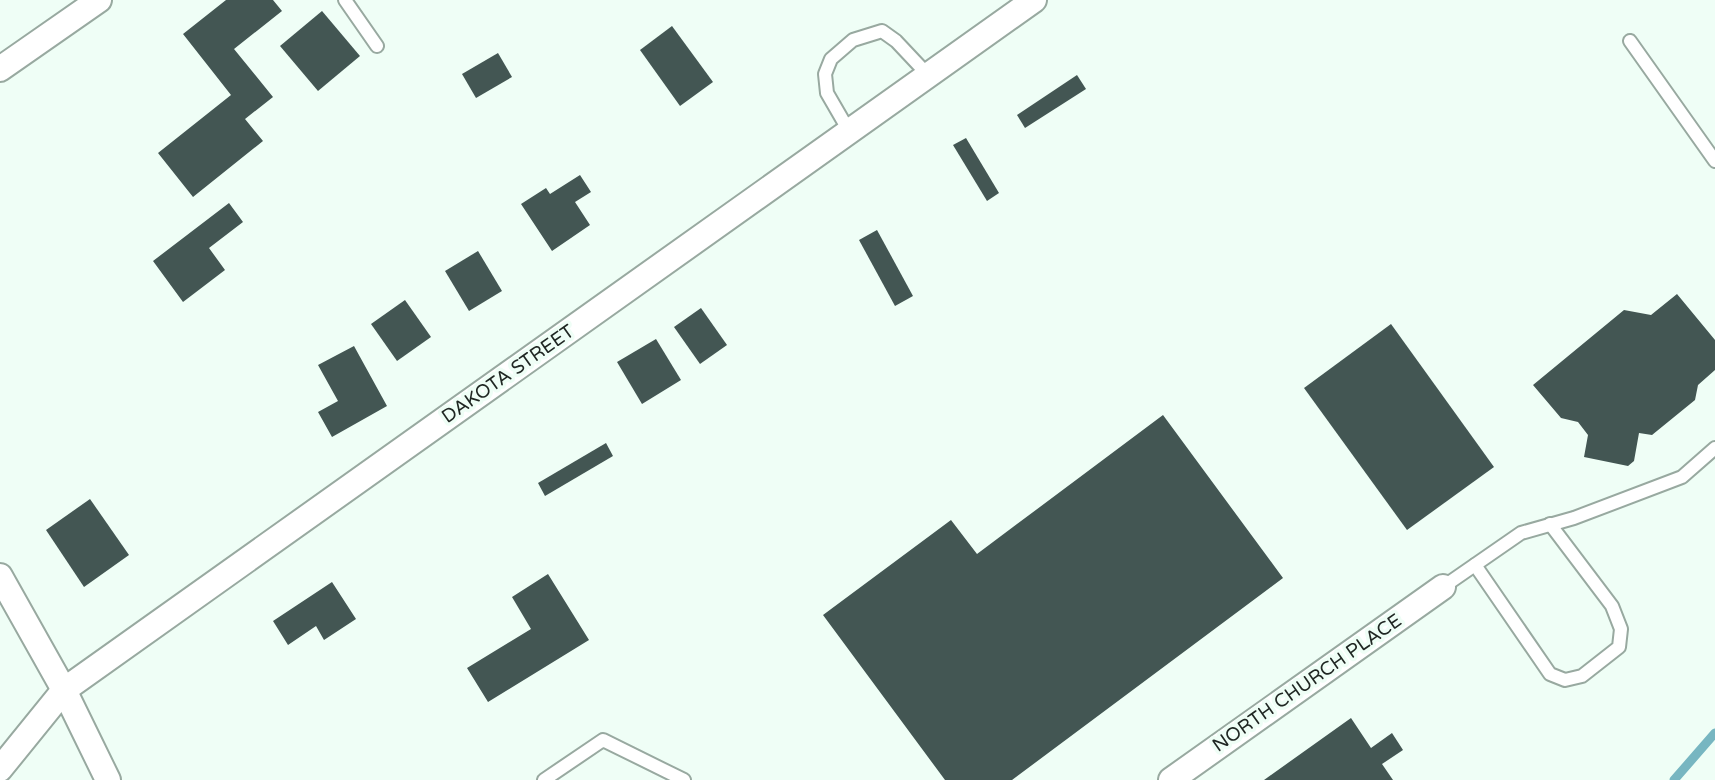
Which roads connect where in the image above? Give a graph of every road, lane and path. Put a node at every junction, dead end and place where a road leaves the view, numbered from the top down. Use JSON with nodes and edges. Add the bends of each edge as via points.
{"nodes":[{"id":1,"x":99,"y":0,"type":"edge"},
{"id":2,"x":345,"y":0,"type":"edge"},
{"id":3,"x":1034,"y":0,"type":"edge"},
{"id":4,"x":1630,"y":41,"type":"dead end"},
{"id":5,"x":377,"y":46,"type":"dead end"},
{"id":6,"x":0,"y":69,"type":"edge"},
{"id":7,"x":928,"y":75,"type":"junction"},
{"id":8,"x":849,"y":131,"type":"junction"},
{"id":9,"x":1715,"y":161,"type":"edge"},
{"id":10,"x":1715,"y":448,"type":"edge"},
{"id":11,"x":1550,"y":524,"type":"junction"},
{"id":12,"x":1475,"y":565,"type":"junction"},
{"id":13,"x":0,"y":576,"type":"edge"},
{"id":14,"x":1443,"y":587,"type":"joint"},
{"id":15,"x":64,"y":690,"type":"junction"},
{"id":16,"x":0,"y":769,"type":"edge"},
{"id":17,"x":108,"y":780,"type":"edge"},
{"id":18,"x":544,"y":780,"type":"edge"},
{"id":19,"x":684,"y":780,"type":"edge"},
{"id":20,"x":1171,"y":780,"type":"edge"}],
"edges":[{"from":1,"to":6,"type":"street"},
{"from":2,"to":5,"type":"lane"},
{"from":3,"to":7,"type":"street","name":"DAKOTA STREET"},
{"from":4,"to":9,"type":"lane"},
{"from":7,"to":8,"type":"street","name":"DAKOTA STREET"},
{"from":7,"to":8,"type":"lane","via":[[882,31],[853,40],[831,59],[825,74],[827,93]]},
{"from":8,"to":15,"type":"street","name":"DAKOTA STREET"},
{"from":10,"to":11,"type":"lane","via":[[1682,477]]},
{"from":11,"to":12,"type":"lane","via":[[1521,533]]},
{"from":11,"to":12,"type":"lane","via":[[1612,606],[1621,629],[1619,647],[1582,676],[1565,680],[1550,674]]},
{"from":12,"to":14,"type":"lane"},
{"from":13,"to":15,"type":"street"},
{"from":14,"to":20,"type":"street","name":"NORTH CHURCH PLACE"},
{"from":15,"to":16,"type":"street","name":"DAKOTA STREET"},
{"from":15,"to":17,"type":"street"},
{"from":18,"to":19,"type":"lane","via":[[603,740]]}]}
